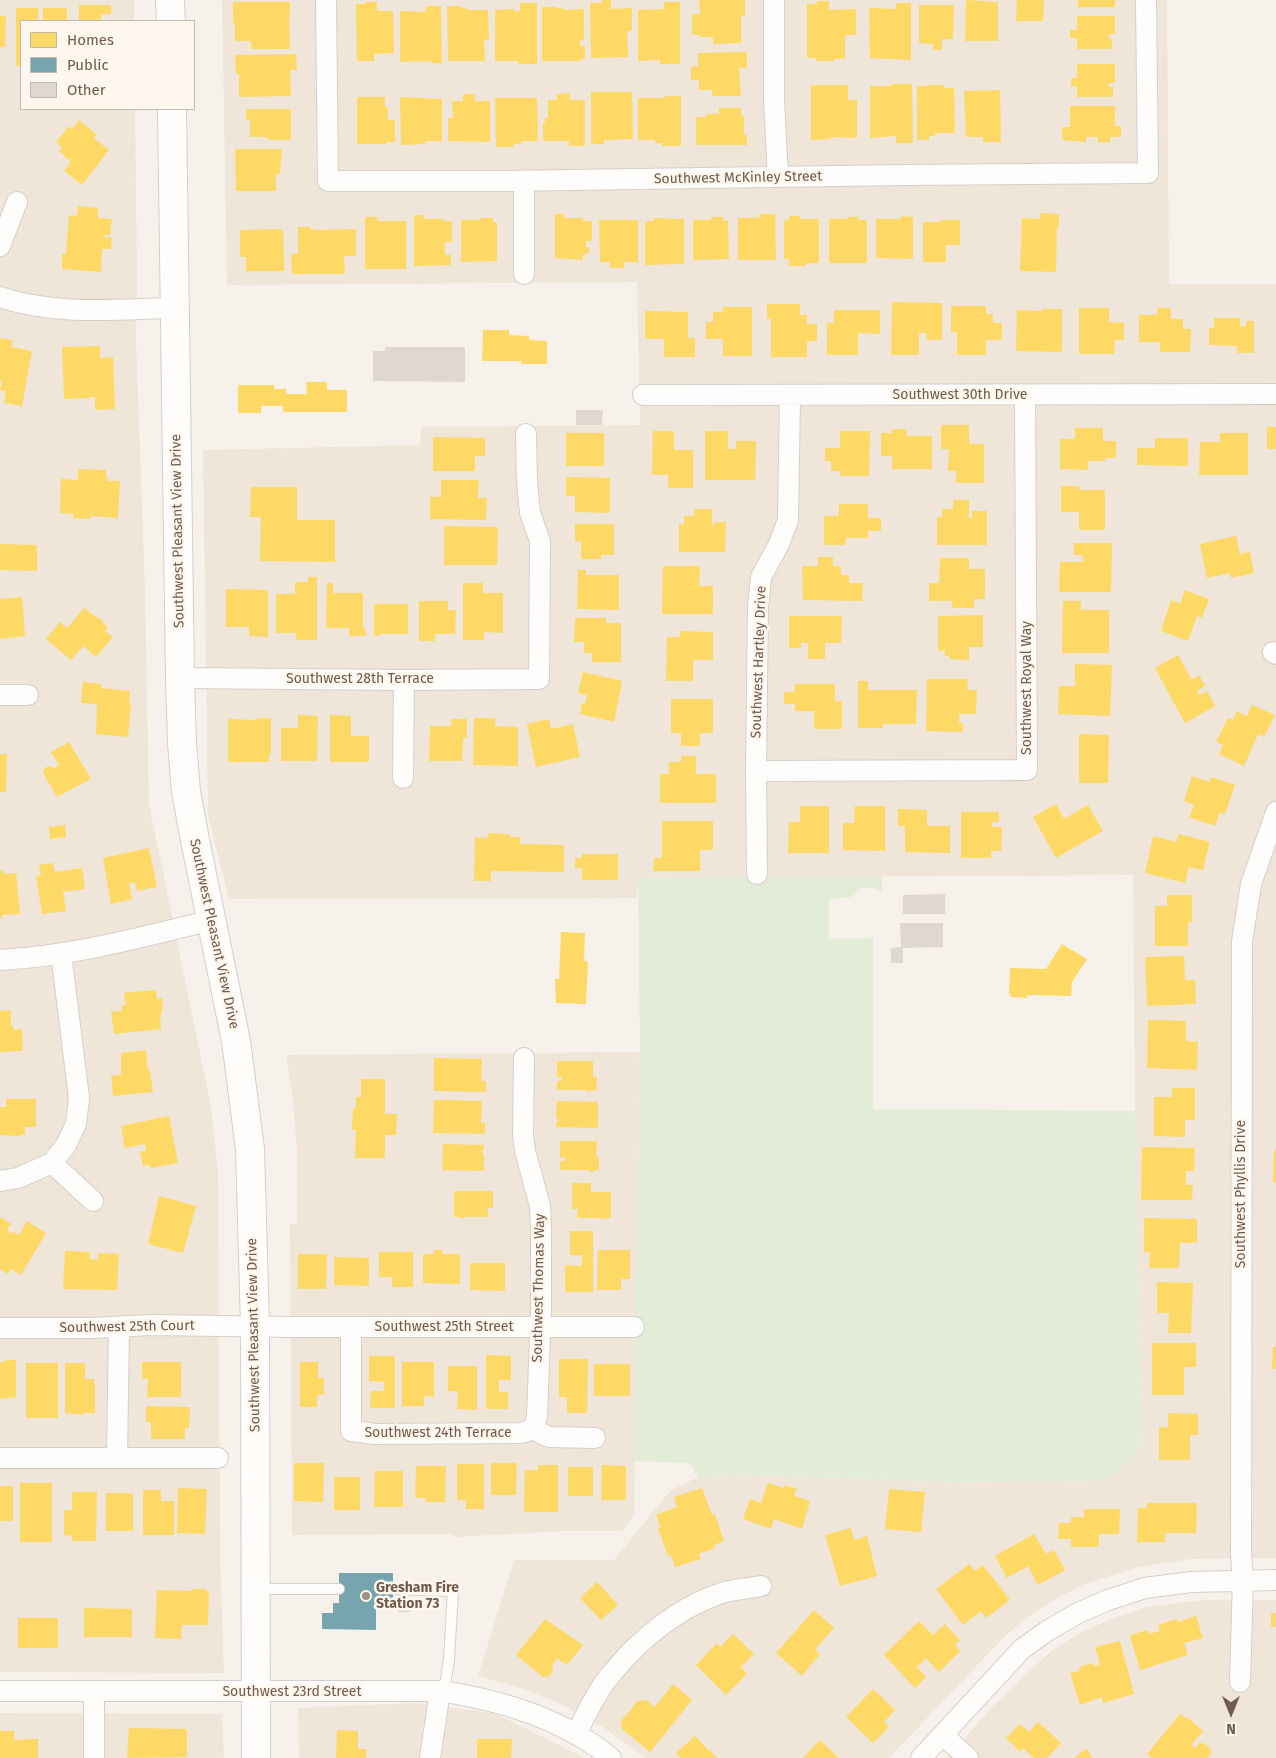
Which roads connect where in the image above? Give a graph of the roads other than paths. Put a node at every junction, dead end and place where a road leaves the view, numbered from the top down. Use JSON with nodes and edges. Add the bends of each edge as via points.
{"nodes":[{"id":1,"x":170,"y":0,"type":"edge"},
{"id":2,"x":326,"y":0,"type":"edge"},
{"id":3,"x":774,"y":0,"type":"edge"},
{"id":4,"x":1146,"y":0,"type":"edge"},
{"id":5,"x":170,"y":20,"type":"edge"},
{"id":6,"x":172,"y":110,"type":"edge"},
{"id":7,"x":778,"y":177,"type":"junction"},
{"id":8,"x":524,"y":181,"type":"junction"},
{"id":9,"x":17,"y":202,"type":"dead end"},
{"id":10,"x":0,"y":246,"type":"edge"},
{"id":11,"x":524,"y":274,"type":"dead end"},
{"id":12,"x":0,"y":297,"type":"edge"},
{"id":13,"x":175,"y":308,"type":"junction"},
{"id":14,"x":1276,"y":394,"type":"edge"},
{"id":15,"x":643,"y":395,"type":"dead end"},
{"id":16,"x":790,"y":395,"type":"junction"},
{"id":17,"x":1025,"y":395,"type":"junction"},
{"id":18,"x":526,"y":434,"type":"dead end"},
{"id":19,"x":180,"y":678,"type":"junction"},
{"id":20,"x":404,"y":680,"type":"junction"},
{"id":21,"x":0,"y":695,"type":"edge"},
{"id":22,"x":28,"y":695,"type":"dead end"},
{"id":23,"x":756,"y":771,"type":"junction"},
{"id":24,"x":402,"y":778,"type":"dead end"},
{"id":25,"x":1276,"y":812,"type":"edge"},
{"id":26,"x":757,"y":874,"type":"dead end"},
{"id":27,"x":212,"y":920,"type":"junction"},
{"id":28,"x":61,"y":953,"type":"junction"},
{"id":29,"x":0,"y":960,"type":"edge"},
{"id":30,"x":524,"y":1058,"type":"dead end"},
{"id":31,"x":52,"y":1163,"type":"junction"},
{"id":32,"x":0,"y":1181,"type":"edge"},
{"id":33,"x":93,"y":1201,"type":"dead end"},
{"id":34,"x":255,"y":1326,"type":"junction"},
{"id":35,"x":119,"y":1327,"type":"junction"},
{"id":36,"x":351,"y":1327,"type":"junction"},
{"id":37,"x":539,"y":1327,"type":"junction"},
{"id":38,"x":634,"y":1327,"type":"dead end"},
{"id":39,"x":0,"y":1328,"type":"edge"},
{"id":40,"x":533,"y":1429,"type":"junction"},
{"id":41,"x":595,"y":1438,"type":"dead end"},
{"id":42,"x":0,"y":1458,"type":"edge"},
{"id":43,"x":117,"y":1458,"type":"junction"},
{"id":44,"x":218,"y":1458,"type":"dead end"},
{"id":45,"x":1243,"y":1580,"type":"junction"},
{"id":46,"x":1276,"y":1580,"type":"edge"},
{"id":47,"x":760,"y":1586,"type":"dead end"},
{"id":48,"x":340,"y":1588,"type":"dead end"},
{"id":49,"x":256,"y":1589,"type":"junction"},
{"id":50,"x":393,"y":1589,"type":"dead end"},
{"id":51,"x":1240,"y":1682,"type":"dead end"},
{"id":52,"x":0,"y":1691,"type":"edge"},
{"id":53,"x":94,"y":1692,"type":"junction"},
{"id":54,"x":256,"y":1692,"type":"junction"},
{"id":55,"x":442,"y":1692,"type":"junction"},
{"id":56,"x":576,"y":1734,"type":"junction"},
{"id":57,"x":943,"y":1735,"type":"junction"},
{"id":58,"x":94,"y":1758,"type":"edge"},
{"id":59,"x":256,"y":1758,"type":"edge"},
{"id":60,"x":430,"y":1758,"type":"edge"},
{"id":61,"x":611,"y":1758,"type":"edge"},
{"id":62,"x":921,"y":1758,"type":"edge"},
{"id":63,"x":968,"y":1758,"type":"edge"}],
"edges":[{"from":1,"to":5,"type":"main road"},
{"from":2,"to":8,"type":"street","name":"Southwest McKinley Street","via":[[328,181]]},
{"from":3,"to":7,"type":"street"},
{"from":4,"to":7,"type":"street","name":"Southwest McKinley Street","via":[[1148,173]]},
{"from":6,"to":13,"type":"main road","name":"Southwest Pleasant View Drive"},
{"from":7,"to":8,"type":"street","name":"Southwest McKinley Street"},
{"from":8,"to":11,"type":"street"},
{"from":9,"to":10,"type":"street"},
{"from":12,"to":13,"type":"street","via":[[29,304],[86,310]]},
{"from":13,"to":19,"type":"main road","name":"Southwest Pleasant View Drive"},
{"from":14,"to":17,"type":"street","name":"Southwest 30th Drive"},
{"from":15,"to":16,"type":"street","name":"Southwest 30th Drive"},
{"from":16,"to":17,"type":"street","name":"Southwest 30th Drive"},
{"from":16,"to":23,"type":"street","name":"Southwest Hartley Drive","via":[[788,520],[761,577],[758,607]]},
{"from":17,"to":23,"type":"street","name":"Southwest Royal Way","via":[[1027,770]]},
{"from":18,"to":20,"type":"street","name":"Southwest 28th Terrace","via":[[530,513],[540,541],[539,679]]},
{"from":19,"to":20,"type":"street","name":"Southwest 28th Terrace"},
{"from":19,"to":27,"type":"main road","name":"Southwest Pleasant View Drive","via":[[186,791]]},
{"from":20,"to":24,"type":"street"},
{"from":21,"to":22,"type":"street"},
{"from":23,"to":26,"type":"street","name":"Southwest Hartley Drive"},
{"from":25,"to":45,"type":"street","name":"Southwest Phyllis Drive","via":[[1251,884],[1242,942]]},
{"from":27,"to":28,"type":"street"},
{"from":27,"to":34,"type":"main road","name":"Southwest Pleasant View Drive","via":[[247,1117]]},
{"from":28,"to":29,"type":"street"},
{"from":28,"to":31,"type":"street","via":[[79,1098],[76,1124]]},
{"from":30,"to":37,"type":"street","name":"Southwest Thomas Way","via":[[525,1151],[541,1221]]},
{"from":31,"to":32,"type":"street","via":[[18,1178]]},
{"from":31,"to":33,"type":"street"},
{"from":34,"to":35,"type":"street","name":"Southwest 25th Court"},
{"from":34,"to":36,"type":"street","name":"Southwest 25th Street"},
{"from":34,"to":49,"type":"main road","name":"Southwest Pleasant View Drive"},
{"from":35,"to":39,"type":"street","name":"Southwest 25th Court"},
{"from":35,"to":43,"type":"street"},
{"from":36,"to":37,"type":"street","name":"Southwest 25th Street"},
{"from":36,"to":40,"type":"street","name":"Southwest 24th Terrace","via":[[351,1431],[374,1434],[521,1433]]},
{"from":37,"to":38,"type":"street","name":"Southwest 25th Street"},
{"from":37,"to":40,"type":"street","name":"Southwest Thomas Way","via":[[537,1417]]},
{"from":40,"to":41,"type":"street","name":"Southwest 24th Terrace","via":[[549,1437]]},
{"from":42,"to":43,"type":"street"},
{"from":43,"to":44,"type":"street"},
{"from":45,"to":46,"type":"street"},
{"from":45,"to":51,"type":"street","name":"Southwest Phyllis Drive"},
{"from":45,"to":57,"type":"street","via":[[1145,1588],[1078,1614],[1022,1649]]},
{"from":47,"to":56,"type":"street","via":[[720,1593],[681,1611],[636,1646],[612,1672]]},
{"from":48,"to":49,"type":"lane"},
{"from":49,"to":54,"type":"main road","name":"Southwest Pleasant View Drive"},
{"from":50,"to":55,"type":"lane","via":[[453,1591],[449,1659]]},
{"from":52,"to":53,"type":"street","name":"Southwest 23rd Street"},
{"from":53,"to":54,"type":"street","name":"Southwest 23rd Street"},
{"from":53,"to":58,"type":"street"},
{"from":54,"to":55,"type":"street","name":"Southwest 23rd Street"},
{"from":54,"to":59,"type":"main road","name":"Southwest Pleasant View Drive"},
{"from":55,"to":56,"type":"street","name":"Southwest 23rd Street","via":[[508,1706]]},
{"from":55,"to":60,"type":"street"},
{"from":56,"to":61,"type":"street","name":"Southwest 23rd Street"},
{"from":57,"to":62,"type":"street"},
{"from":57,"to":63,"type":"street"}]}
